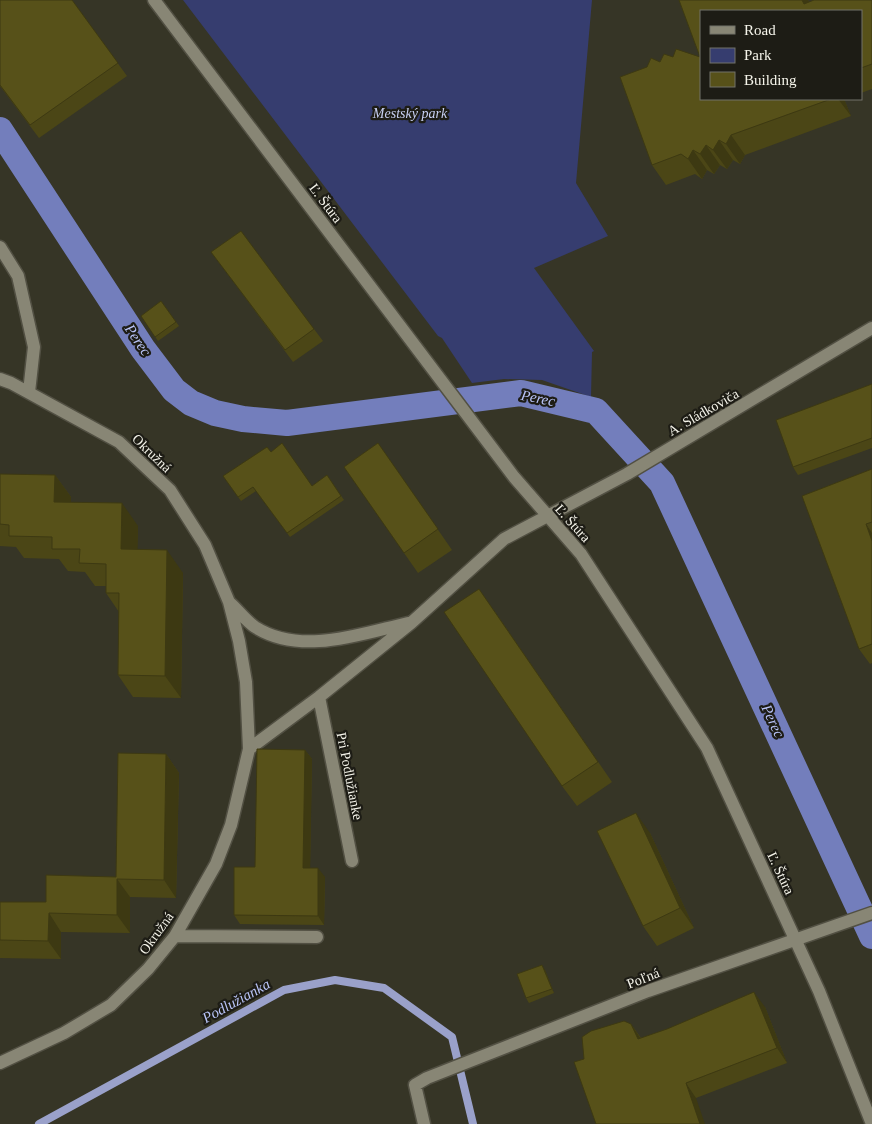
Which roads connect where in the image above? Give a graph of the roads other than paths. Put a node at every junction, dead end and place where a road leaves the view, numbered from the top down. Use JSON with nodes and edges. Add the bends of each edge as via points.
{"nodes":[{"id":1,"x":154,"y":0,"type":"edge"},
{"id":2,"x":0,"y":247,"type":"edge"},
{"id":3,"x":872,"y":328,"type":"edge"},
{"id":4,"x":0,"y":379,"type":"edge"},
{"id":5,"x":29,"y":392,"type":"junction"},
{"id":6,"x":546,"y":516,"type":"junction"},
{"id":7,"x":229,"y":602,"type":"junction"},
{"id":8,"x":411,"y":623,"type":"junction"},
{"id":9,"x":319,"y":697,"type":"junction"},
{"id":10,"x":249,"y":749,"type":"junction"},
{"id":11,"x":352,"y":861,"type":"dead end"},
{"id":12,"x":871,"y":913,"type":"edge"},
{"id":13,"x":175,"y":936,"type":"junction"},
{"id":14,"x":318,"y":937,"type":"dead end"},
{"id":15,"x":796,"y":941,"type":"junction"},
{"id":16,"x":0,"y":1063,"type":"edge"},
{"id":17,"x":424,"y":1124,"type":"edge"},
{"id":18,"x":872,"y":1124,"type":"edge"}],
"edges":[{"from":1,"to":6,"type":"street","name":"Ľ. Štúra"},
{"from":2,"to":5,"type":"street","via":[[18,276],[34,347]]},
{"from":3,"to":6,"type":"street","name":"A. Sládkoviča","via":[[627,474]]},
{"from":4,"to":5,"type":"street","name":"Okružná"},
{"from":5,"to":7,"type":"street","name":"Okružná","via":[[119,442],[170,490],[205,545]]},
{"from":6,"to":8,"type":"street","name":"Okružná","via":[[504,539]]},
{"from":6,"to":15,"type":"street","name":"Ľ. Štúra","via":[[589,566],[707,748]]},
{"from":7,"to":8,"type":"street","name":"Okružná","via":[[254,626],[276,636],[319,643]]},
{"from":7,"to":10,"type":"street","name":"Okružná","via":[[246,682]]},
{"from":8,"to":9,"type":"street","name":"Okružná"},
{"from":9,"to":10,"type":"street","name":"Okružná"},
{"from":9,"to":11,"type":"street","name":"Pri Podlužianke"},
{"from":10,"to":13,"type":"street","name":"Okružná","via":[[231,825],[216,864]]},
{"from":12,"to":15,"type":"street","name":"Poľná"},
{"from":13,"to":14,"type":"street"},
{"from":13,"to":16,"type":"street","name":"Okružná","via":[[148,969],[110,1005],[64,1033]]},
{"from":15,"to":17,"type":"street","name":"Poľná","via":[[648,992],[427,1078],[415,1085]]},
{"from":15,"to":18,"type":"street","name":"Ľ. Štúra"}]}
